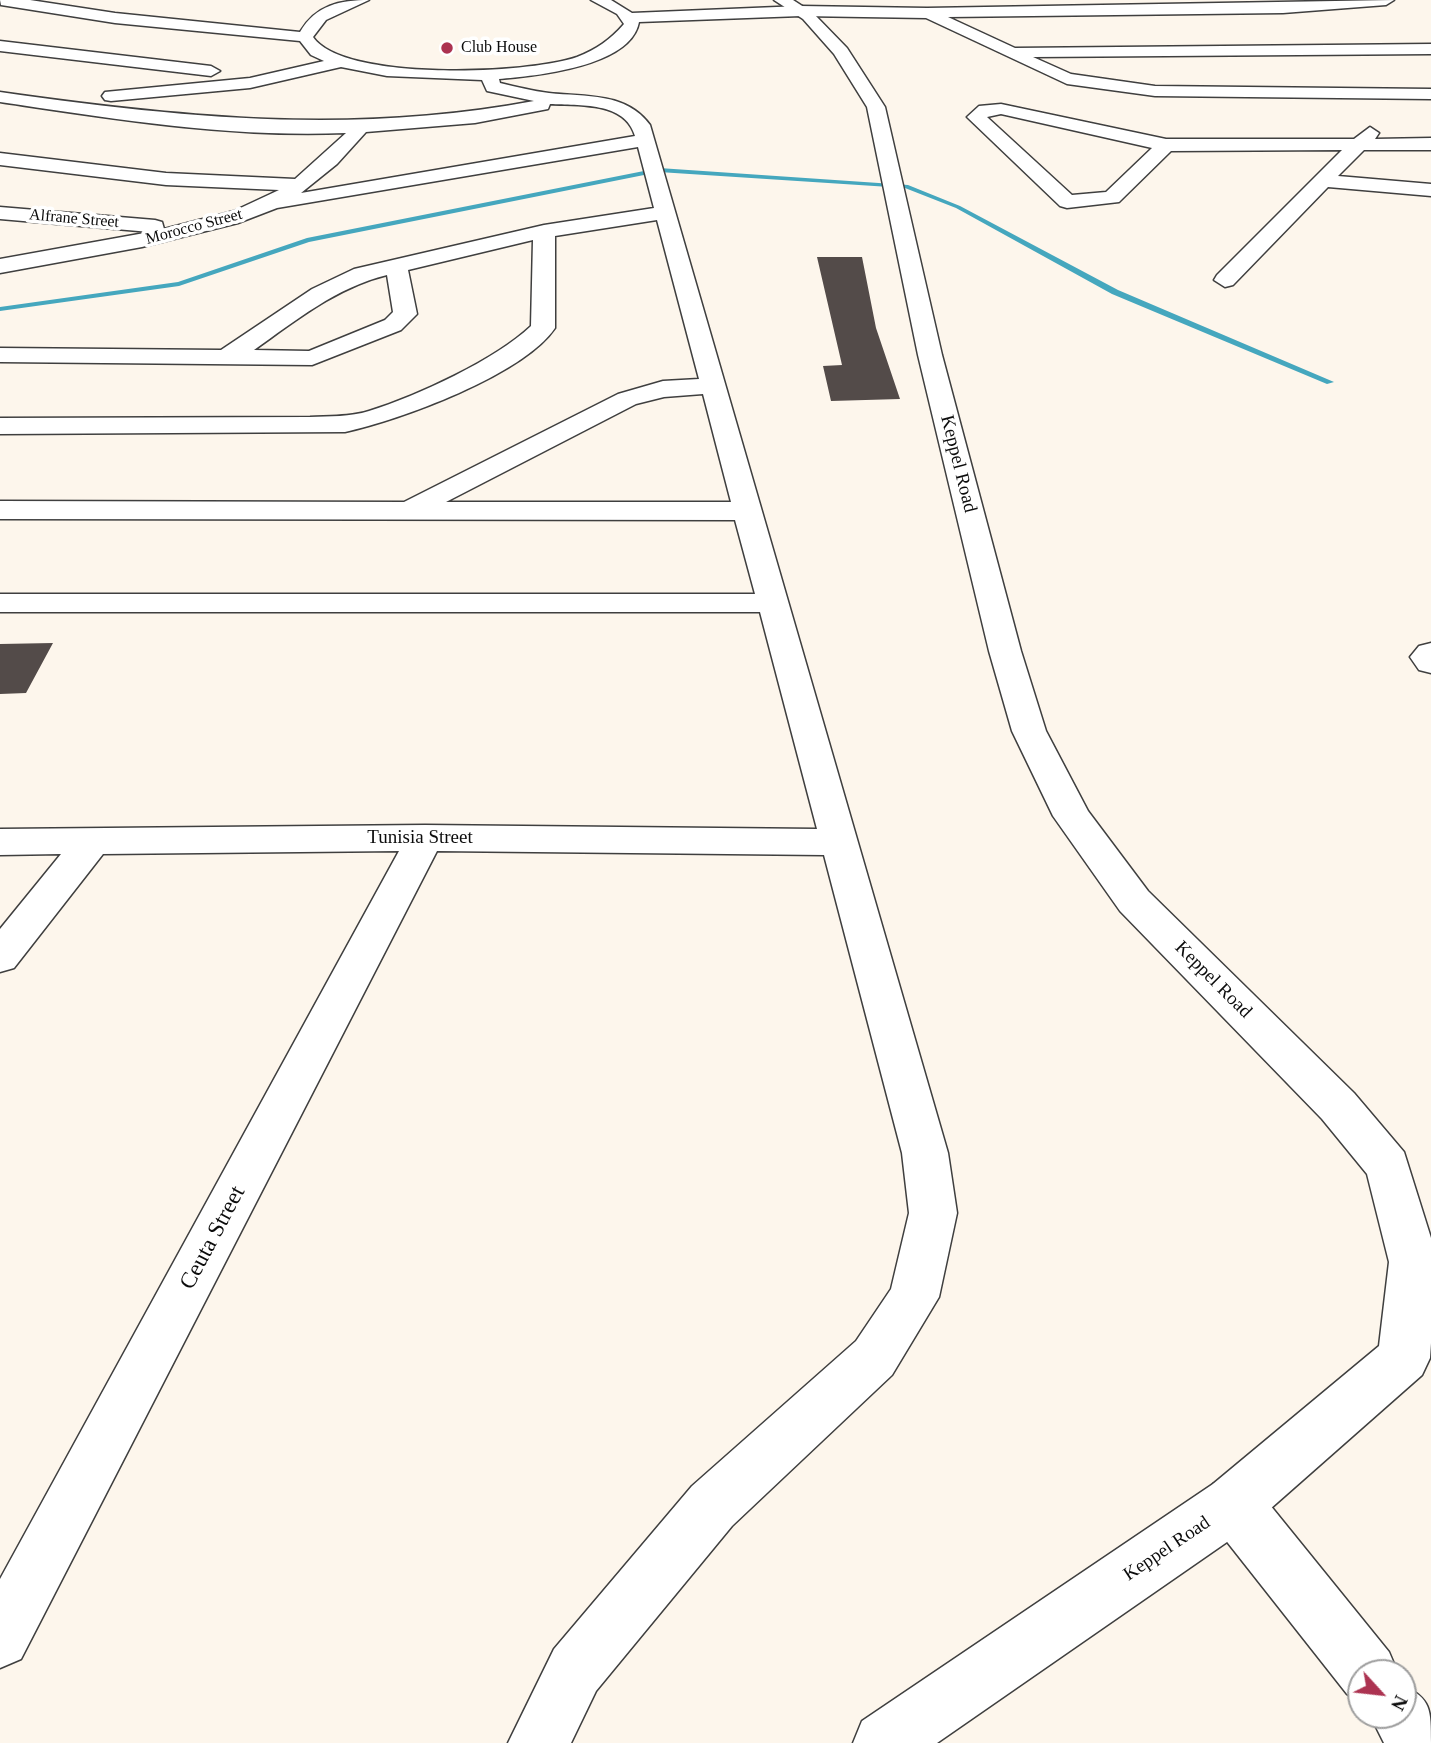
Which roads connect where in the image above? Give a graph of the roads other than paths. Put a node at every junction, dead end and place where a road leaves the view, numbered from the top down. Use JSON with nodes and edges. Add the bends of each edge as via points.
{"nodes":[{"id":1,"x":1,"y":0,"type":"edge"},
{"id":2,"x":321,"y":0,"type":"edge"},
{"id":3,"x":599,"y":0,"type":"edge"},
{"id":4,"x":782,"y":0,"type":"edge"},
{"id":5,"x":913,"y":0,"type":"edge"},
{"id":6,"x":1386,"y":0,"type":"edge"},
{"id":7,"x":356,"y":1,"type":"edge"},
{"id":8,"x":1278,"y":4,"type":"edge"},
{"id":9,"x":811,"y":13,"type":"junction"},
{"id":10,"x":927,"y":13,"type":"junction"},
{"id":11,"x":631,"y":21,"type":"junction"},
{"id":12,"x":305,"y":37,"type":"junction"},
{"id":13,"x":0,"y":46,"type":"edge"},
{"id":14,"x":1431,"y":49,"type":"edge"},
{"id":15,"x":1008,"y":52,"type":"junction"},
{"id":16,"x":341,"y":62,"type":"junction"},
{"id":17,"x":286,"y":75,"type":"junction"},
{"id":18,"x":489,"y":75,"type":"junction"},
{"id":19,"x":1408,"y":94,"type":"junction"},
{"id":20,"x":1431,"y":94,"type":"edge"},
{"id":21,"x":0,"y":97,"type":"edge"},
{"id":22,"x":565,"y":100,"type":"junction"},
{"id":23,"x":34,"y":102,"type":"junction"},
{"id":24,"x":360,"y":128,"type":"junction"},
{"id":25,"x":645,"y":140,"type":"junction"},
{"id":26,"x":1360,"y":143,"type":"junction"},
{"id":27,"x":1431,"y":144,"type":"edge"},
{"id":28,"x":1166,"y":145,"type":"junction"},
{"id":29,"x":0,"y":159,"type":"edge"},
{"id":30,"x":1324,"y":181,"type":"junction"},
{"id":31,"x":301,"y":185,"type":"junction"},
{"id":32,"x":658,"y":185,"type":"junction"},
{"id":33,"x":1431,"y":190,"type":"edge"},
{"id":34,"x":268,"y":205,"type":"junction"},
{"id":35,"x":0,"y":213,"type":"edge"},
{"id":36,"x":189,"y":229,"type":"junction"},
{"id":37,"x":544,"y":231,"type":"junction"},
{"id":38,"x":396,"y":264,"type":"junction"},
{"id":39,"x":0,"y":266,"type":"edge"},
{"id":40,"x":1225,"y":280,"type":"dead end"},
{"id":41,"x":0,"y":355,"type":"edge"},
{"id":42,"x":227,"y":357,"type":"junction"},
{"id":43,"x":712,"y":386,"type":"junction"},
{"id":44,"x":0,"y":426,"type":"edge"},
{"id":45,"x":0,"y":510,"type":"edge"},
{"id":46,"x":408,"y":511,"type":"junction"},
{"id":47,"x":748,"y":512,"type":"junction"},
{"id":48,"x":0,"y":603,"type":"edge"},
{"id":49,"x":774,"y":603,"type":"junction"},
{"id":50,"x":1431,"y":653,"type":"edge"},
{"id":51,"x":1431,"y":663,"type":"edge"},
{"id":52,"x":425,"y":838,"type":"junction"},
{"id":53,"x":0,"y":842,"type":"edge"},
{"id":54,"x":92,"y":842,"type":"junction"},
{"id":55,"x":839,"y":842,"type":"junction"},
{"id":56,"x":0,"y":957,"type":"edge"},
{"id":57,"x":1233,"y":1504,"type":"junction"},
{"id":58,"x":0,"y":1637,"type":"edge"},
{"id":59,"x":1357,"y":1659,"type":"edge"},
{"id":60,"x":1412,"y":1729,"type":"edge"},
{"id":61,"x":539,"y":1743,"type":"edge"},
{"id":62,"x":884,"y":1743,"type":"edge"},
{"id":63,"x":1423,"y":1743,"type":"edge"}],
"edges":[{"from":1,"to":12,"type":"street","via":[[115,18]]},
{"from":2,"to":7,"type":"street"},
{"from":3,"to":11,"type":"street"},
{"from":4,"to":9,"type":"street","name":"Keppel Road"},
{"from":5,"to":10,"type":"street"},
{"from":6,"to":8,"type":"street"},
{"from":7,"to":12,"type":"street","via":[[311,22]]},
{"from":8,"to":10,"type":"street"},
{"from":9,"to":10,"type":"street"},
{"from":9,"to":11,"type":"street"},
{"from":9,"to":57,"type":"street","name":"Keppel Road","via":[[855,69],[876,107],[937,382],[1029,731],[1072,816],[1134,901],[1338,1106],[1388,1166],[1413,1262],[1404,1358]]},
{"from":10,"to":15,"type":"street"},
{"from":11,"to":18,"type":"street","via":[[627,37],[612,48],[528,72]]},
{"from":12,"to":16,"type":"street","via":[[316,52]]},
{"from":13,"to":17,"type":"street","via":[[116,62]]},
{"from":14,"to":15,"type":"street"},
{"from":15,"to":19,"type":"street","via":[[1067,79],[1155,91]]},
{"from":16,"to":17,"type":"street"},
{"from":16,"to":18,"type":"street","via":[[427,76]]},
{"from":17,"to":23,"type":"street","via":[[194,90]]},
{"from":18,"to":22,"type":"street","via":[[493,87]]},
{"from":19,"to":20,"type":"street"},
{"from":19,"to":26,"type":"street"},
{"from":21,"to":23,"type":"street"},
{"from":22,"to":24,"type":"street","via":[[420,124]]},
{"from":22,"to":25,"type":"street","via":[[613,104],[627,111],[641,125]]},
{"from":23,"to":24,"type":"street","via":[[186,123]]},
{"from":24,"to":31,"type":"street","name":"Morocco Street","via":[[334,158]]},
{"from":25,"to":32,"type":"street"},
{"from":25,"to":34,"type":"street"},
{"from":26,"to":27,"type":"street"},
{"from":26,"to":28,"type":"street"},
{"from":26,"to":30,"type":"street"},
{"from":28,"to":28,"type":"street","via":[[1002,109],[985,110],[976,117],[1067,202],[1112,198]]},
{"from":29,"to":31,"type":"street","via":[[166,179]]},
{"from":30,"to":33,"type":"street"},
{"from":30,"to":40,"type":"street"},
{"from":31,"to":34,"type":"street","name":"Morocco Street"},
{"from":32,"to":37,"type":"street"},
{"from":32,"to":43,"type":"street"},
{"from":34,"to":36,"type":"street","name":"Morocco Street"},
{"from":35,"to":36,"type":"street","name":"Alfrane Street"},
{"from":36,"to":39,"type":"street","name":"Morocco Street","via":[[80,255]]},
{"from":37,"to":38,"type":"street"},
{"from":37,"to":44,"type":"street","via":[[543,328],[487,369],[377,417],[310,425]]},
{"from":38,"to":42,"type":"street","via":[[320,294]]},
{"from":38,"to":42,"type":"street","via":[[405,314],[393,325],[312,358]]},
{"from":41,"to":42,"type":"street"},
{"from":43,"to":46,"type":"street","via":[[663,389],[627,399]]},
{"from":43,"to":47,"type":"street"},
{"from":45,"to":46,"type":"street"},
{"from":46,"to":47,"type":"street"},
{"from":47,"to":49,"type":"street"},
{"from":48,"to":49,"type":"street"},
{"from":49,"to":55,"type":"street"},
{"from":50,"to":51,"type":"street","via":[[1426,657]]},
{"from":52,"to":54,"type":"street","name":"Tunisia Street"},
{"from":52,"to":55,"type":"street","name":"Tunisia Street"},
{"from":52,"to":58,"type":"street","name":"Ceuta Street"},
{"from":53,"to":54,"type":"street","name":"Tunisia Street"},
{"from":54,"to":56,"type":"street"},
{"from":55,"to":61,"type":"street","via":[[925,1153],[933,1213],[914,1297],[874,1358],[703,1516],[575,1671]]},
{"from":57,"to":59,"type":"street"},
{"from":57,"to":62,"type":"street","name":"Keppel Road"},
{"from":60,"to":63,"type":"street"}]}
